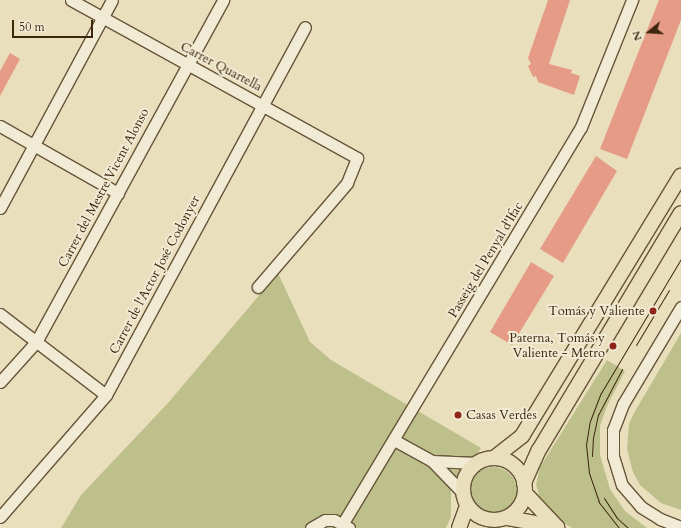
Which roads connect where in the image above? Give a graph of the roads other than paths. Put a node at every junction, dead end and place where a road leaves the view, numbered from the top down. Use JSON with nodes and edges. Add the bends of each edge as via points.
{"nodes":[{"id":1,"x":71,"y":0,"type":"edge"},
{"id":2,"x":112,"y":0,"type":"edge"},
{"id":3,"x":223,"y":0,"type":"edge"},
{"id":4,"x":632,"y":0,"type":"edge"},
{"id":5,"x":102,"y":18,"type":"junction"},
{"id":6,"x":305,"y":27,"type":"dead end"},
{"id":7,"x":186,"y":64,"type":"junction"},
{"id":8,"x":262,"y":105,"type":"junction"},
{"id":9,"x":0,"y":126,"type":"edge"},
{"id":10,"x":35,"y":145,"type":"junction"},
{"id":11,"x":681,"y":176,"type":"edge"},
{"id":12,"x":118,"y":193,"type":"junction"},
{"id":13,"x":0,"y":208,"type":"edge"},
{"id":14,"x":681,"y":213,"type":"edge"},
{"id":15,"x":258,"y":287,"type":"dead end"},
{"id":16,"x":681,"y":307,"type":"edge"},
{"id":17,"x":0,"y":314,"type":"edge"},
{"id":18,"x":36,"y":342,"type":"junction"},
{"id":19,"x":0,"y":382,"type":"edge"},
{"id":20,"x":106,"y":395,"type":"junction"},
{"id":21,"x":394,"y":440,"type":"junction"},
{"id":22,"x":494,"y":458,"type":"junction"},
{"id":23,"x":432,"y":461,"type":"junction"},
{"id":24,"x":477,"y":463,"type":"junction"},
{"id":25,"x":525,"y":488,"type":"junction"},
{"id":26,"x":462,"y":492,"type":"junction"},
{"id":27,"x":467,"y":506,"type":"junction"},
{"id":28,"x":0,"y":517,"type":"edge"},
{"id":29,"x":496,"y":522,"type":"edge"},
{"id":30,"x":346,"y":526,"type":"edge"},
{"id":31,"x":558,"y":527,"type":"edge"},
{"id":32,"x":681,"y":527,"type":"edge"},
{"id":33,"x":311,"y":528,"type":"edge"},
{"id":34,"x":459,"y":528,"type":"edge"}],
"edges":[{"from":1,"to":5,"type":"street","name":"Carrer Quartella"},
{"from":2,"to":5,"type":"street"},
{"from":3,"to":7,"type":"street","name":"Carrer del Mestre Vicent Alonso"},
{"from":4,"to":21,"type":"street","name":"Passeig del Penyal d'Ifac","via":[[581,127]]},
{"from":5,"to":7,"type":"street","name":"Carrer Quartella"},
{"from":5,"to":10,"type":"street"},
{"from":6,"to":8,"type":"street","name":"Carrer de l'Actor José Codonyer"},
{"from":7,"to":8,"type":"street","name":"Carrer Quartella"},
{"from":7,"to":12,"type":"street","name":"Carrer del Mestre Vicent Alonso"},
{"from":8,"to":15,"type":"street","name":"Carrer Quartella","via":[[357,158],[347,183]]},
{"from":8,"to":20,"type":"street","name":"Carrer de l'Actor José Codonyer"},
{"from":9,"to":10,"type":"street"},
{"from":10,"to":12,"type":"street"},
{"from":10,"to":13,"type":"street"},
{"from":11,"to":22,"type":"main road","via":[[522,436]]},
{"from":12,"to":18,"type":"street","name":"Carrer del Mestre Vicent Alonso"},
{"from":14,"to":25,"type":"main road","via":[[539,450]]},
{"from":16,"to":32,"type":"street","via":[[623,404],[613,430],[613,456],[622,485],[641,507],[660,519]]},
{"from":17,"to":18,"type":"street"},
{"from":18,"to":19,"type":"street","name":"Carrer del Mestre Vicent Alonso"},
{"from":18,"to":20,"type":"street"},
{"from":20,"to":28,"type":"street","name":"Carrer de l'Actor José Codonyer"},
{"from":21,"to":23,"type":"street"},
{"from":21,"to":30,"type":"street","name":"Passeig del Penyal d'Ifac"},
{"from":22,"to":24,"type":"main road"},
{"from":22,"to":25,"type":"main road","via":[[502,459],[517,468]]},
{"from":23,"to":24,"type":"street"},
{"from":23,"to":26,"type":"street"},
{"from":24,"to":26,"type":"main road","via":[[463,481]]},
{"from":25,"to":29,"type":"main road","via":[[516,512]]},
{"from":25,"to":31,"type":"main road"},
{"from":26,"to":27,"type":"main road"},
{"from":27,"to":29,"type":"main road","via":[[478,517]]},
{"from":27,"to":34,"type":"main road"},
{"from":29,"to":31,"type":"main road"},
{"from":30,"to":33,"type":"street","via":[[325,520]]}]}
